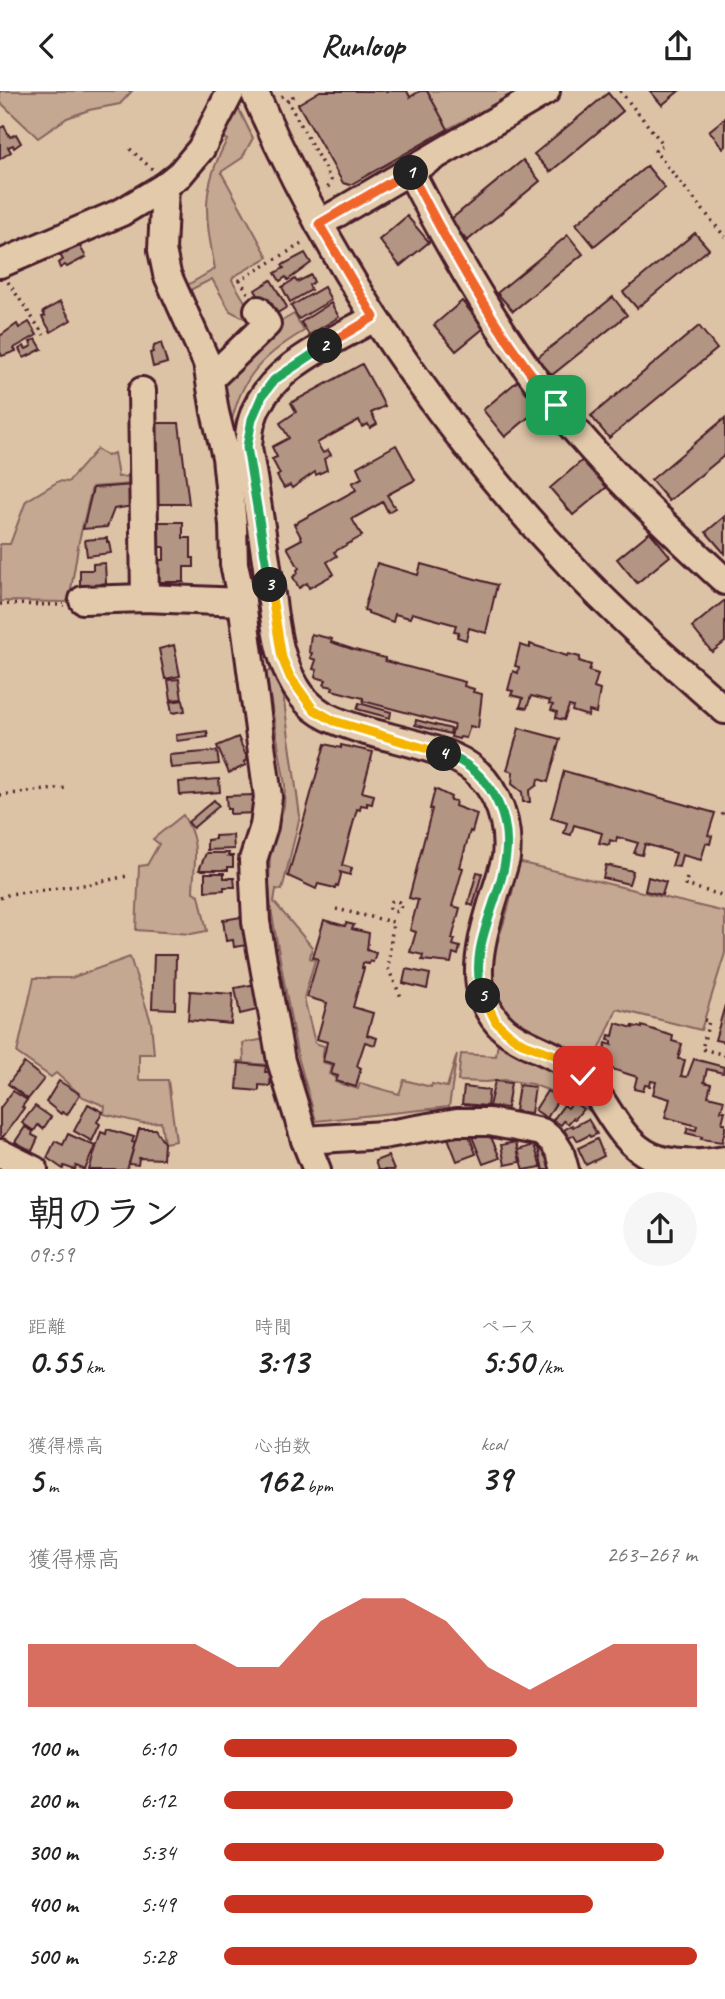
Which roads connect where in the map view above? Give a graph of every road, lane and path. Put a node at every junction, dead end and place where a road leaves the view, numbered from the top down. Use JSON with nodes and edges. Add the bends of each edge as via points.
{"nodes":[{"id":1,"x":284,"y":91,"type":"edge"},
{"id":2,"x":291,"y":91,"type":"edge"},
{"id":3,"x":546,"y":91,"type":"edge"},
{"id":4,"x":620,"y":91,"type":"edge"},
{"id":5,"x":247,"y":92,"type":"edge"},
{"id":6,"x":286,"y":99,"type":"junction"},
{"id":7,"x":130,"y":149,"type":"dead end"},
{"id":8,"x":410,"y":171,"type":"junction"},
{"id":9,"x":166,"y":186,"type":"junction"},
{"id":10,"x":324,"y":197,"type":"dead end"},
{"id":11,"x":319,"y":224,"type":"junction"},
{"id":12,"x":725,"y":237,"type":"edge"},
{"id":13,"x":299,"y":245,"type":"dead end"},
{"id":14,"x":5,"y":261,"type":"edge"},
{"id":15,"x":240,"y":280,"type":"dead end"},
{"id":16,"x":258,"y":310,"type":"dead end"},
{"id":17,"x":374,"y":317,"type":"junction"},
{"id":18,"x":44,"y":335,"type":"dead end"},
{"id":19,"x":210,"y":379,"type":"junction"},
{"id":20,"x":142,"y":391,"type":"dead end"},
{"id":21,"x":260,"y":520,"type":"junction"},
{"id":22,"x":233,"y":525,"type":"junction"},
{"id":23,"x":725,"y":581,"type":"edge"},
{"id":24,"x":145,"y":598,"type":"junction"},
{"id":25,"x":83,"y":600,"type":"joint"},
{"id":26,"x":242,"y":602,"type":"junction"},
{"id":27,"x":0,"y":604,"type":"edge"},
{"id":28,"x":725,"y":710,"type":"edge"},
{"id":29,"x":66,"y":788,"type":"dead end"},
{"id":30,"x":0,"y":796,"type":"edge"},
{"id":31,"x":127,"y":876,"type":"dead end"},
{"id":32,"x":687,"y":878,"type":"dead end"},
{"id":33,"x":725,"y":896,"type":"edge"},
{"id":34,"x":0,"y":898,"type":"edge"},
{"id":35,"x":336,"y":909,"type":"dead end"},
{"id":36,"x":395,"y":911,"type":"dead end"},
{"id":37,"x":393,"y":922,"type":"junction"},
{"id":38,"x":401,"y":997,"type":"dead end"},
{"id":39,"x":704,"y":1020,"type":"dead end"},
{"id":40,"x":725,"y":1055,"type":"edge"},
{"id":41,"x":305,"y":1140,"type":"junction"},
{"id":42,"x":1,"y":1155,"type":"edge"},
{"id":43,"x":725,"y":1160,"type":"edge"},
{"id":44,"x":667,"y":1165,"type":"edge"},
{"id":45,"x":32,"y":1169,"type":"edge"},
{"id":46,"x":317,"y":1169,"type":"edge"},
{"id":47,"x":565,"y":1169,"type":"edge"}],
"edges":[{"from":1,"to":6,"type":"path"},
{"from":2,"to":6,"type":"path","via":[[292,97]]},
{"from":3,"to":8,"type":"street"},
{"from":4,"to":12,"type":"path","via":[[663,144],[655,151]]},
{"from":5,"to":6,"type":"path"},
{"from":5,"to":9,"type":"street"},
{"from":5,"to":11,"type":"street"},
{"from":6,"to":10,"type":"path","via":[[331,180]]},
{"from":7,"to":9,"type":"path"},
{"from":8,"to":11,"type":"street"},
{"from":8,"to":23,"type":"street","via":[[485,306],[543,389],[609,467]]},
{"from":9,"to":14,"type":"street","via":[[122,212]]},
{"from":9,"to":19,"type":"street","via":[[162,250],[167,274],[193,327]]},
{"from":11,"to":17,"type":"street"},
{"from":13,"to":15,"type":"path"},
{"from":14,"to":18,"type":"path"},
{"from":16,"to":19,"type":"street","via":[[267,324]]},
{"from":17,"to":21,"type":"street","via":[[297,363],[262,396],[247,447]]},
{"from":17,"to":28,"type":"street","via":[[440,412],[514,503],[571,566]]},
{"from":19,"to":22,"type":"street","via":[[226,457]]},
{"from":20,"to":24,"type":"street"},
{"from":21,"to":22,"type":"street"},
{"from":21,"to":44,"type":"street","via":[[282,658],[301,695],[313,709],[334,721],[454,757],[475,771],[502,809],[506,858],[478,957],[481,992],[496,1022],[522,1043],[563,1058],[583,1076],[631,1142]]},
{"from":22,"to":26,"type":"street","via":[[234,564]]},
{"from":24,"to":25,"type":"street"},
{"from":24,"to":26,"type":"street"},
{"from":25,"to":27,"type":"path","via":[[70,605]]},
{"from":26,"to":41,"type":"street","via":[[268,797],[253,860],[256,922],[281,1061]]},
{"from":29,"to":30,"type":"path"},
{"from":31,"to":34,"type":"path"},
{"from":32,"to":33,"type":"path","via":[[685,885]]},
{"from":35,"to":37,"type":"path"},
{"from":36,"to":37,"type":"path"},
{"from":37,"to":38,"type":"path","via":[[388,968]]},
{"from":39,"to":40,"type":"path","via":[[709,1021],[702,1049]]},
{"from":41,"to":46,"type":"street"},
{"from":41,"to":47,"type":"street","via":[[489,1122],[542,1132],[560,1152]]},
{"from":42,"to":45,"type":"street"},
{"from":43,"to":44,"type":"street"}]}
